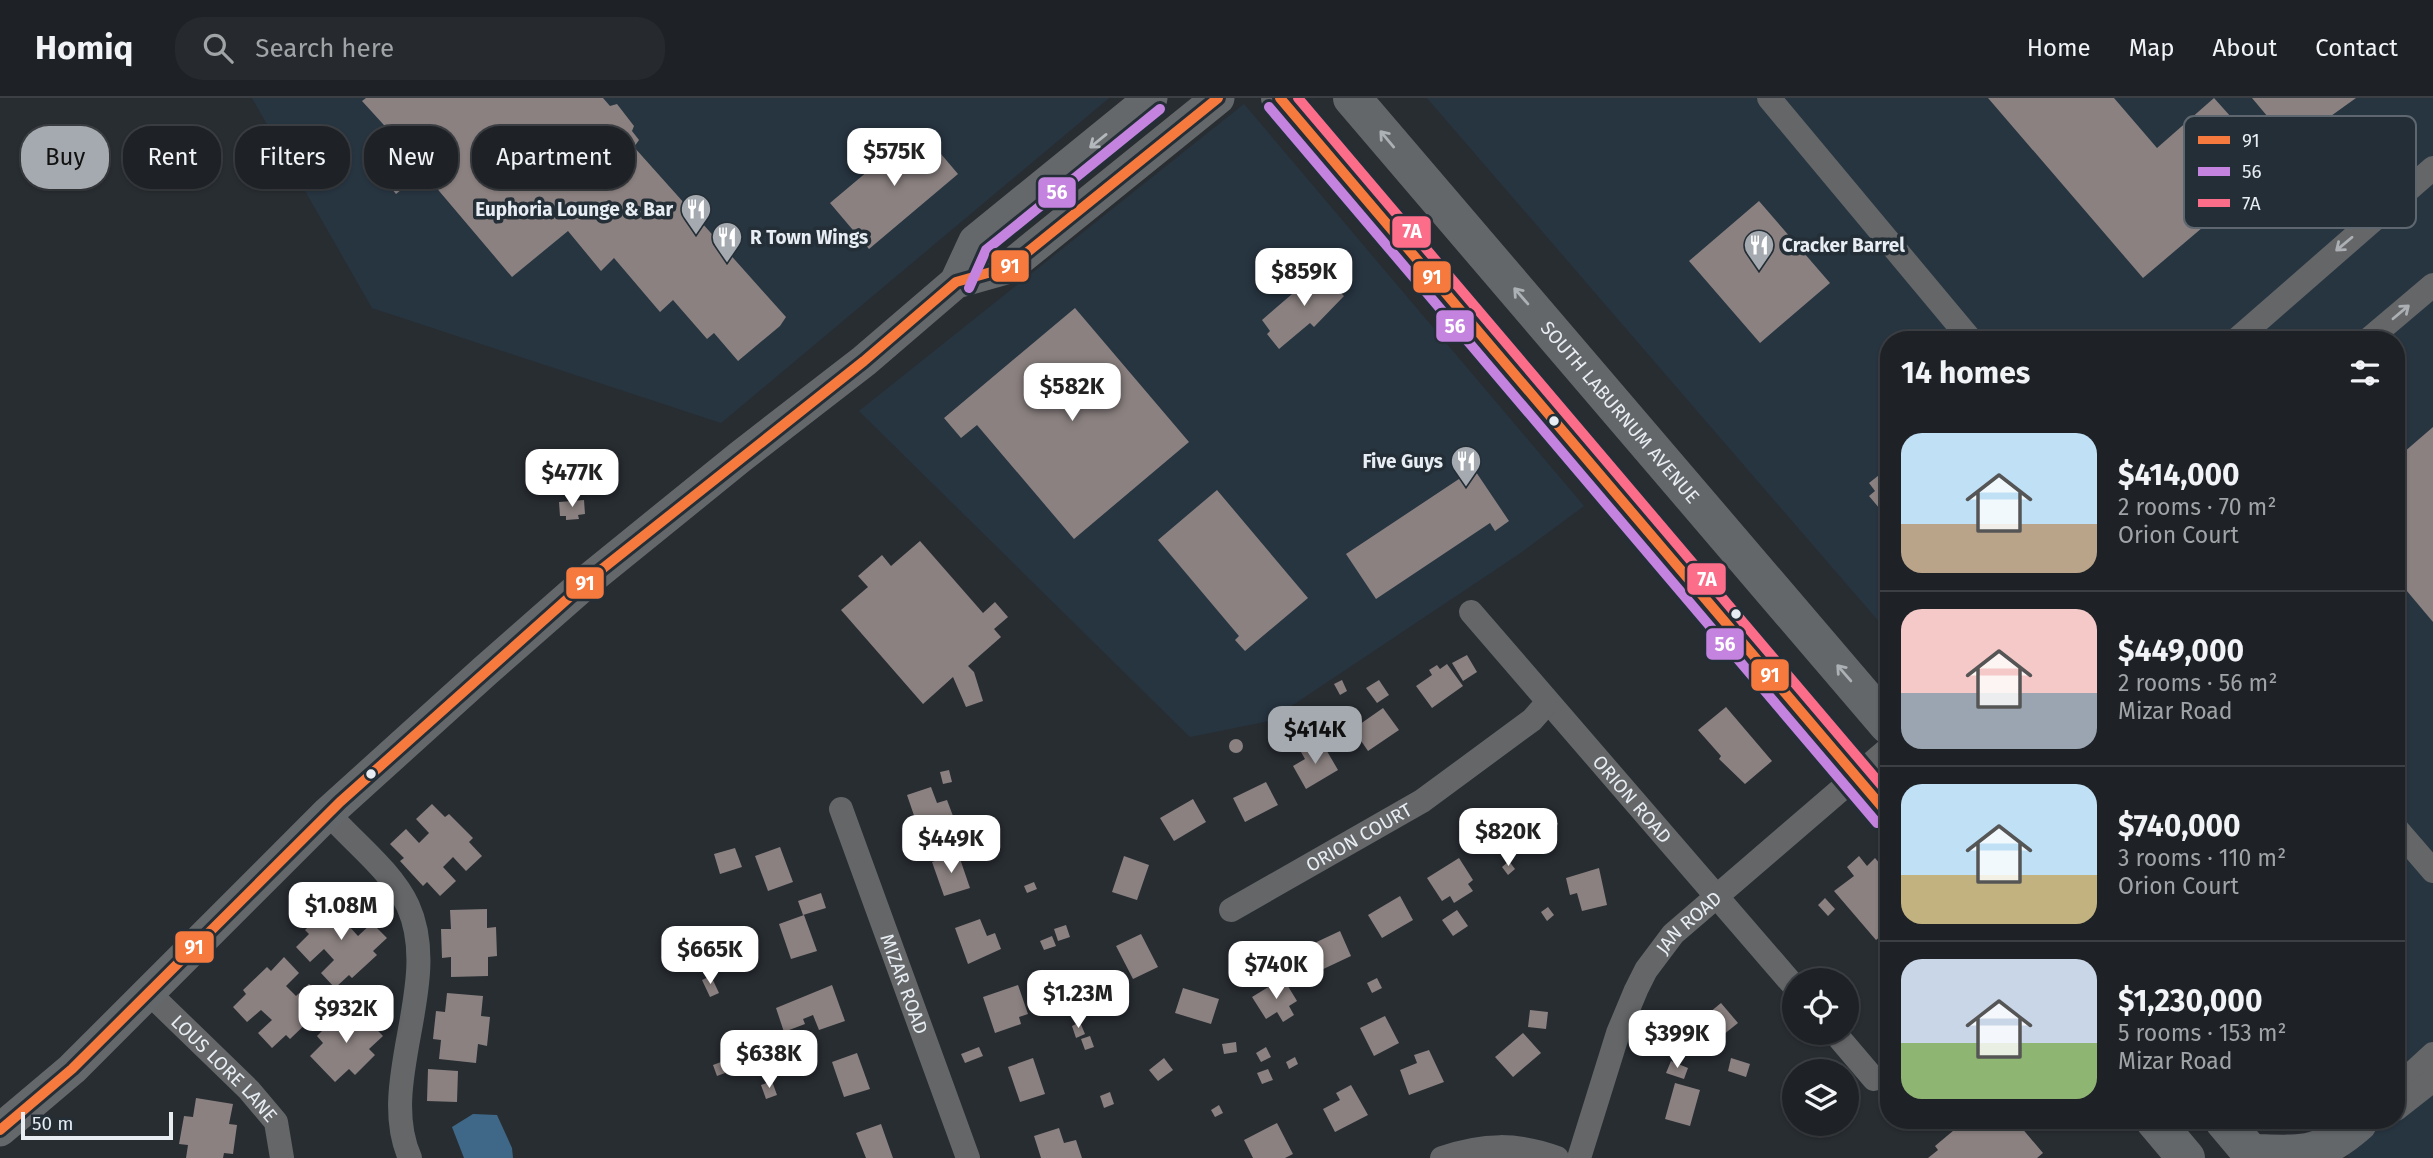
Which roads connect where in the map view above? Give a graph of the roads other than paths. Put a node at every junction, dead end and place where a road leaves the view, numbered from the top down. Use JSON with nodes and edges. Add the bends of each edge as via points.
{"nodes":[{"id":1,"x":1151,"y":98,"type":"edge"},
{"id":2,"x":1218,"y":98,"type":"edge"},
{"id":3,"x":1280,"y":98,"type":"edge"},
{"id":4,"x":1352,"y":98,"type":"edge"},
{"id":5,"x":1769,"y":98,"type":"edge"},
{"id":6,"x":2433,"y":168,"type":"edge"},
{"id":7,"x":2416,"y":182,"type":"edge"},
{"id":8,"x":2362,"y":228,"type":"edge"},
{"id":9,"x":956,"y":282,"type":"junction"},
{"id":10,"x":2433,"y":285,"type":"edge"},
{"id":11,"x":1955,"y":318,"type":"junction"},
{"id":12,"x":1964,"y":331,"type":"edge"},
{"id":13,"x":1969,"y":331,"type":"edge"},
{"id":14,"x":2245,"y":331,"type":"edge"},
{"id":15,"x":2379,"y":331,"type":"edge"},
{"id":16,"x":1471,"y":612,"type":"dead end"},
{"id":17,"x":1547,"y":703,"type":"junction"},
{"id":18,"x":1880,"y":716,"type":"edge"},
{"id":19,"x":1880,"y":756,"type":"edge"},
{"id":20,"x":1857,"y":778,"type":"junction"},
{"id":21,"x":1880,"y":805,"type":"edge"},
{"id":22,"x":841,"y":809,"type":"dead end"},
{"id":23,"x":328,"y":813,"type":"junction"},
{"id":24,"x":2405,"y":838,"type":"edge"},
{"id":25,"x":2433,"y":871,"type":"edge"},
{"id":26,"x":1717,"y":898,"type":"junction"},
{"id":27,"x":1231,"y":910,"type":"dead end"},
{"id":28,"x":1782,"y":972,"type":"edge"},
{"id":29,"x":148,"y":992,"type":"junction"},
{"id":30,"x":1845,"y":1045,"type":"edge"},
{"id":31,"x":2433,"y":1054,"type":"edge"},
{"id":32,"x":1874,"y":1079,"type":"dead end"},
{"id":33,"x":2405,"y":1080,"type":"edge"},
{"id":34,"x":2433,"y":1080,"type":"edge"},
{"id":35,"x":2405,"y":1102,"type":"edge"},
{"id":36,"x":2162,"y":1129,"type":"edge"},
{"id":37,"x":2231,"y":1129,"type":"edge"},
{"id":38,"x":0,"y":1130,"type":"edge"},
{"id":39,"x":2362,"y":1131,"type":"edge"},
{"id":40,"x":2253,"y":1155,"type":"edge"},
{"id":41,"x":282,"y":1158,"type":"edge"},
{"id":42,"x":410,"y":1158,"type":"edge"},
{"id":43,"x":968,"y":1158,"type":"edge"},
{"id":44,"x":1443,"y":1158,"type":"edge"},
{"id":45,"x":1557,"y":1158,"type":"edge"},
{"id":46,"x":1579,"y":1158,"type":"edge"},
{"id":47,"x":2186,"y":1158,"type":"edge"}],
"edges":[{"from":1,"to":9,"type":"street","one_way":true,"via":[[975,241]]},
{"from":2,"to":9,"type":"street","via":[[1009,267]]},
{"from":3,"to":20,"type":"main road"},
{"from":18,"to":4,"type":"main road","name":"SOUTH LABURNUM AVENUE","one_way":true},
{"from":5,"to":11,"type":"street"},
{"from":6,"to":7,"type":"street","one_way":true},
{"from":8,"to":14,"type":"street","one_way":true},
{"from":9,"to":23,"type":"street","via":[[592,577]]},
{"from":15,"to":10,"type":"street","one_way":true},
{"from":11,"to":12,"type":"street"},
{"from":11,"to":13,"type":"street"},
{"from":16,"to":17,"type":"street","name":"ORION ROAD"},
{"from":17,"to":26,"type":"street","name":"ORION ROAD"},
{"from":17,"to":27,"type":"street","name":"ORION COURT","via":[[1532,720],[1422,801]]},
{"from":19,"to":20,"type":"street","name":"JAN ROAD"},
{"from":20,"to":21,"type":"main road"},
{"from":20,"to":26,"type":"street","name":"JAN ROAD"},
{"from":22,"to":43,"type":"street","name":"MIZAR ROAD"},
{"from":23,"to":29,"type":"street"},
{"from":23,"to":42,"type":"street","via":[[390,879],[408,906],[421,955],[403,1071],[402,1119]]},
{"from":24,"to":25,"type":"street"},
{"from":26,"to":28,"type":"street","name":"ORION ROAD"},
{"from":26,"to":46,"type":"street","name":"JAN ROAD","via":[[1673,934],[1646,970],[1618,1033]]},
{"from":29,"to":38,"type":"street","via":[[72,1069]]},
{"from":29,"to":41,"type":"street","name":"LOUS LORE LANE","via":[[249,1090],[275,1122]]},
{"from":30,"to":32,"type":"street"},
{"from":31,"to":33,"type":"street"},
{"from":34,"to":35,"type":"street"},
{"from":36,"to":47,"type":"main road"},
{"from":37,"to":40,"type":"main road"},
{"from":39,"to":40,"type":"main road","via":[[2321,1150]]},
{"from":44,"to":45,"type":"street","via":[[1489,1146],[1534,1150]]}]}
